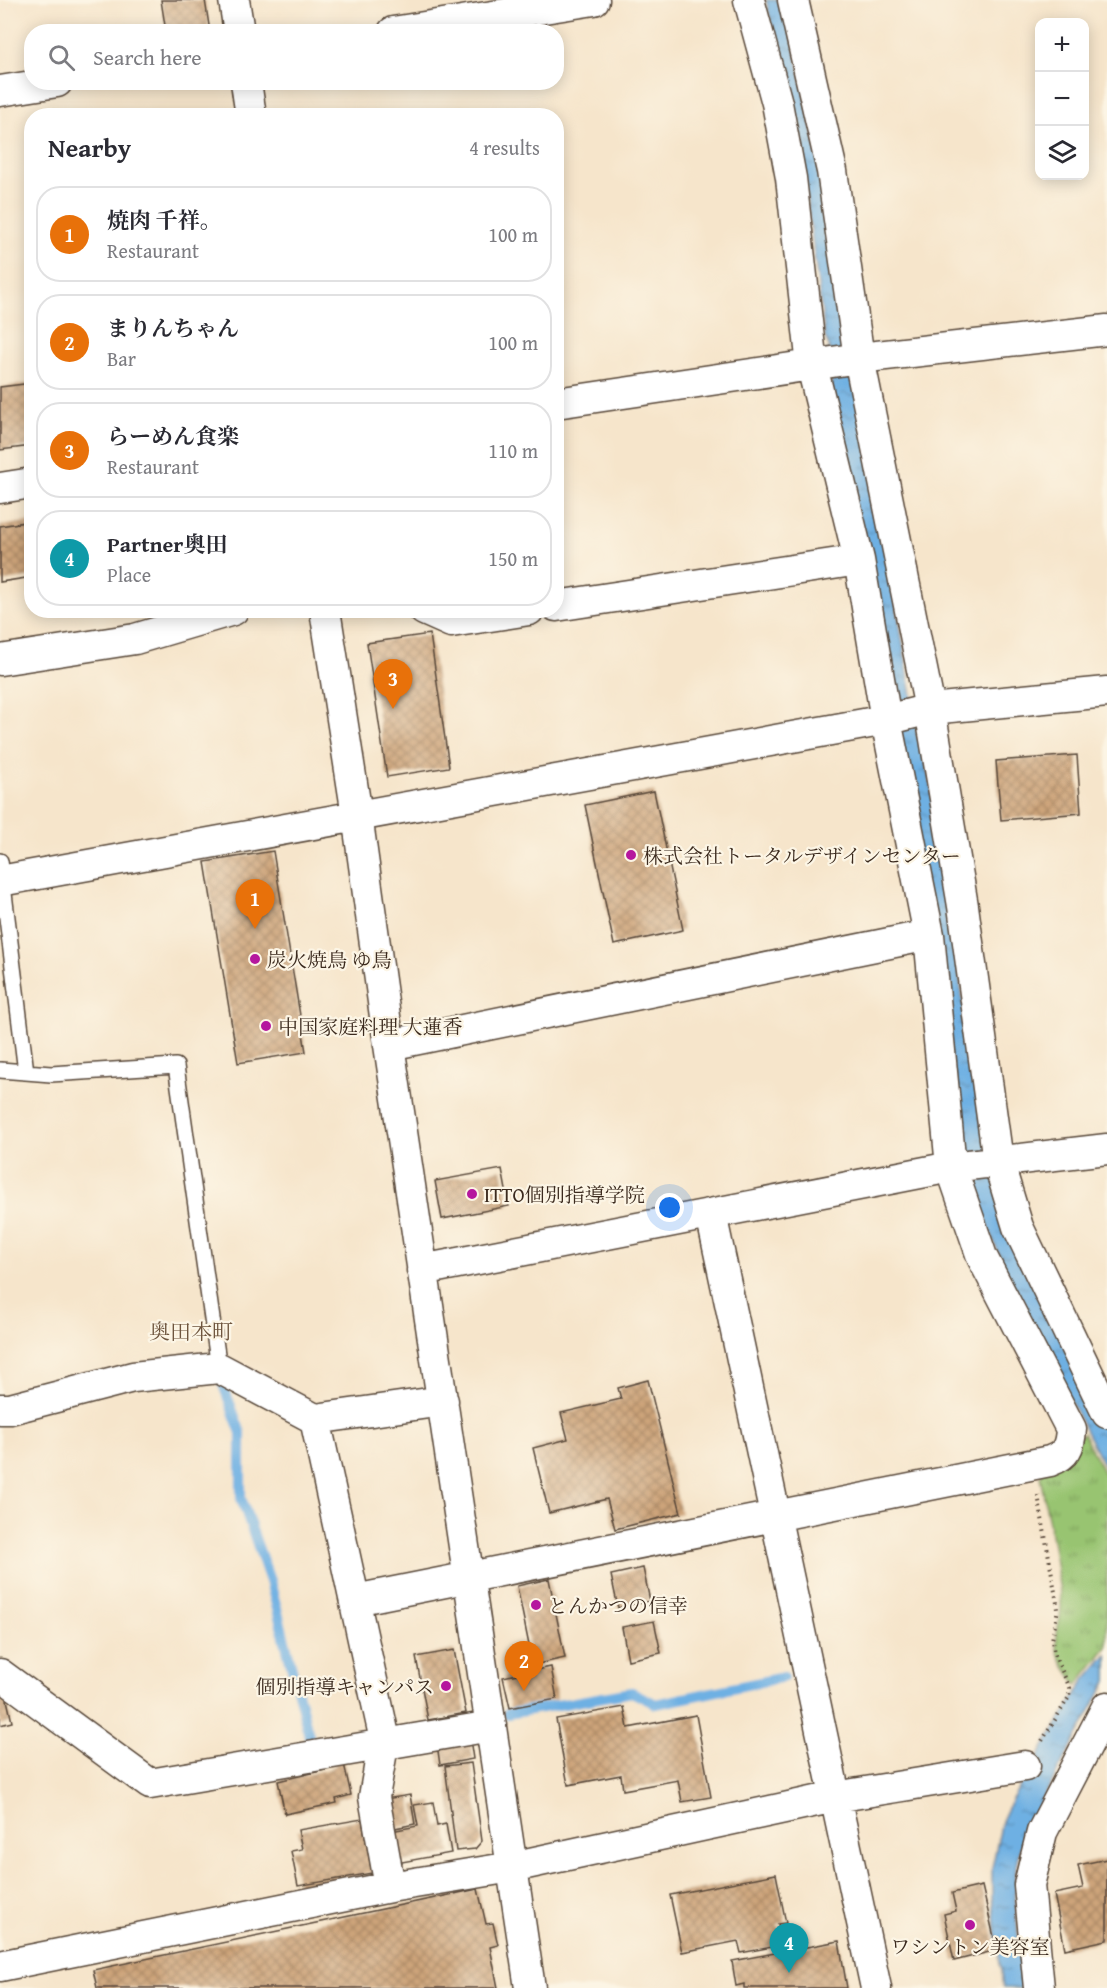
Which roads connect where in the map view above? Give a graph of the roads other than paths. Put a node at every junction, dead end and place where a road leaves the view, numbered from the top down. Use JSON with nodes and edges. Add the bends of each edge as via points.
{"nodes":[{"id":1,"x":234,"y":0,"type":"edge"},
{"id":2,"x":594,"y":0,"type":"edge"},
{"id":3,"x":748,"y":0,"type":"edge"},
{"id":4,"x":793,"y":0,"type":"edge"},
{"id":5,"x":238,"y":24,"type":"edge"},
{"id":6,"x":443,"y":24,"type":"edge"},
{"id":7,"x":24,"y":87,"type":"edge"},
{"id":8,"x":247,"y":90,"type":"edge"},
{"id":9,"x":0,"y":91,"type":"edge"},
{"id":10,"x":250,"y":108,"type":"edge"},
{"id":11,"x":1107,"y":330,"type":"edge"},
{"id":12,"x":858,"y":358,"type":"junction"},
{"id":13,"x":812,"y":366,"type":"junction"},
{"id":14,"x":564,"y":402,"type":"edge"},
{"id":15,"x":24,"y":484,"type":"edge"},
{"id":16,"x":0,"y":488,"type":"edge"},
{"id":17,"x":859,"y":560,"type":"junction"},
{"id":18,"x":564,"y":605,"type":"edge"},
{"id":19,"x":206,"y":618,"type":"edge"},
{"id":20,"x":326,"y":618,"type":"edge"},
{"id":21,"x":442,"y":618,"type":"edge"},
{"id":22,"x":477,"y":618,"type":"edge"},
{"id":23,"x":0,"y":660,"type":"edge"},
{"id":24,"x":1107,"y":692,"type":"edge"},
{"id":25,"x":930,"y":709,"type":"junction"},
{"id":26,"x":886,"y":720,"type":"junction"},
{"id":27,"x":357,"y":815,"type":"junction"},
{"id":28,"x":1,"y":874,"type":"edge"},
{"id":29,"x":929,"y":935,"type":"junction"},
{"id":30,"x":389,"y":1045,"type":"junction"},
{"id":31,"x":0,"y":1070,"type":"edge"},
{"id":32,"x":26,"y":1072,"type":"junction"},
{"id":33,"x":1107,"y":1149,"type":"edge"},
{"id":34,"x":998,"y":1161,"type":"junction"},
{"id":35,"x":951,"y":1167,"type":"junction"},
{"id":36,"x":711,"y":1214,"type":"junction"},
{"id":37,"x":422,"y":1270,"type":"junction"},
{"id":38,"x":219,"y":1368,"type":"junction"},
{"id":39,"x":443,"y":1401,"type":"junction"},
{"id":40,"x":0,"y":1409,"type":"edge"},
{"id":41,"x":1107,"y":1413,"type":"edge"},
{"id":42,"x":315,"y":1419,"type":"junction"},
{"id":43,"x":775,"y":1517,"type":"junction"},
{"id":44,"x":470,"y":1578,"type":"junction"},
{"id":45,"x":355,"y":1599,"type":"junction"},
{"id":46,"x":0,"y":1674,"type":"edge"},
{"id":47,"x":1107,"y":1707,"type":"edge"},
{"id":48,"x":491,"y":1726,"type":"junction"},
{"id":49,"x":383,"y":1745,"type":"junction"},
{"id":50,"x":1025,"y":1766,"type":"road end"},
{"id":51,"x":835,"y":1797,"type":"junction"},
{"id":52,"x":512,"y":1867,"type":"junction"},
{"id":53,"x":390,"y":1887,"type":"junction"},
{"id":54,"x":0,"y":1966,"type":"edge"},
{"id":55,"x":530,"y":1988,"type":"edge"},
{"id":56,"x":876,"y":1988,"type":"edge"},
{"id":57,"x":1039,"y":1988,"type":"edge"}],
"edges":[{"from":1,"to":5,"type":"street"},
{"from":2,"to":6,"type":"street"},
{"from":3,"to":13,"type":"street","via":[[777,103],[791,178]]},
{"from":4,"to":12,"type":"street","via":[[832,171]]},
{"from":7,"to":9,"type":"street"},
{"from":8,"to":10,"type":"street"},
{"from":11,"to":12,"type":"street"},
{"from":12,"to":13,"type":"street"},
{"from":12,"to":25,"type":"street"},
{"from":13,"to":14,"type":"street"},
{"from":13,"to":17,"type":"street"},
{"from":15,"to":16,"type":"street"},
{"from":17,"to":18,"type":"street"},
{"from":17,"to":26,"type":"street"},
{"from":19,"to":23,"type":"street","via":[[135,639]]},
{"from":20,"to":27,"type":"street"},
{"from":21,"to":22,"type":"street","via":[[451,622]]},
{"from":24,"to":25,"type":"street"},
{"from":25,"to":26,"type":"street"},
{"from":25,"to":34,"type":"street","via":[[963,906]]},
{"from":26,"to":27,"type":"street"},
{"from":26,"to":29,"type":"street"},
{"from":27,"to":28,"type":"street"},
{"from":27,"to":30,"type":"street"},
{"from":28,"to":32,"type":"lane"},
{"from":29,"to":30,"type":"street"},
{"from":29,"to":35,"type":"street"},
{"from":30,"to":37,"type":"street"},
{"from":31,"to":32,"type":"lane"},
{"from":32,"to":38,"type":"lane","via":[[176,1066]]},
{"from":33,"to":34,"type":"street"},
{"from":34,"to":35,"type":"street"},
{"from":34,"to":41,"type":"street","via":[[1018,1227]]},
{"from":35,"to":36,"type":"street"},
{"from":35,"to":43,"type":"street","via":[[982,1257],[1071,1430],[1070,1444],[1062,1456],[1032,1465]]},
{"from":36,"to":37,"type":"street"},
{"from":36,"to":43,"type":"street"},
{"from":37,"to":39,"type":"street"},
{"from":38,"to":40,"type":"street","via":[[134,1377]]},
{"from":38,"to":42,"type":"street"},
{"from":39,"to":42,"type":"street"},
{"from":39,"to":44,"type":"street"},
{"from":42,"to":45,"type":"street"},
{"from":43,"to":44,"type":"street"},
{"from":43,"to":51,"type":"street"},
{"from":44,"to":45,"type":"street"},
{"from":44,"to":48,"type":"street"},
{"from":45,"to":49,"type":"street"},
{"from":46,"to":49,"type":"street","via":[[150,1784]]},
{"from":47,"to":57,"type":"street","via":[[1042,1832],[1029,1886]]},
{"from":48,"to":49,"type":"street"},
{"from":48,"to":52,"type":"street"},
{"from":49,"to":53,"type":"street","via":[[374,1797]]},
{"from":50,"to":51,"type":"street"},
{"from":51,"to":52,"type":"street"},
{"from":51,"to":56,"type":"street"},
{"from":52,"to":53,"type":"street"},
{"from":52,"to":55,"type":"street"},
{"from":53,"to":54,"type":"street"}]}
